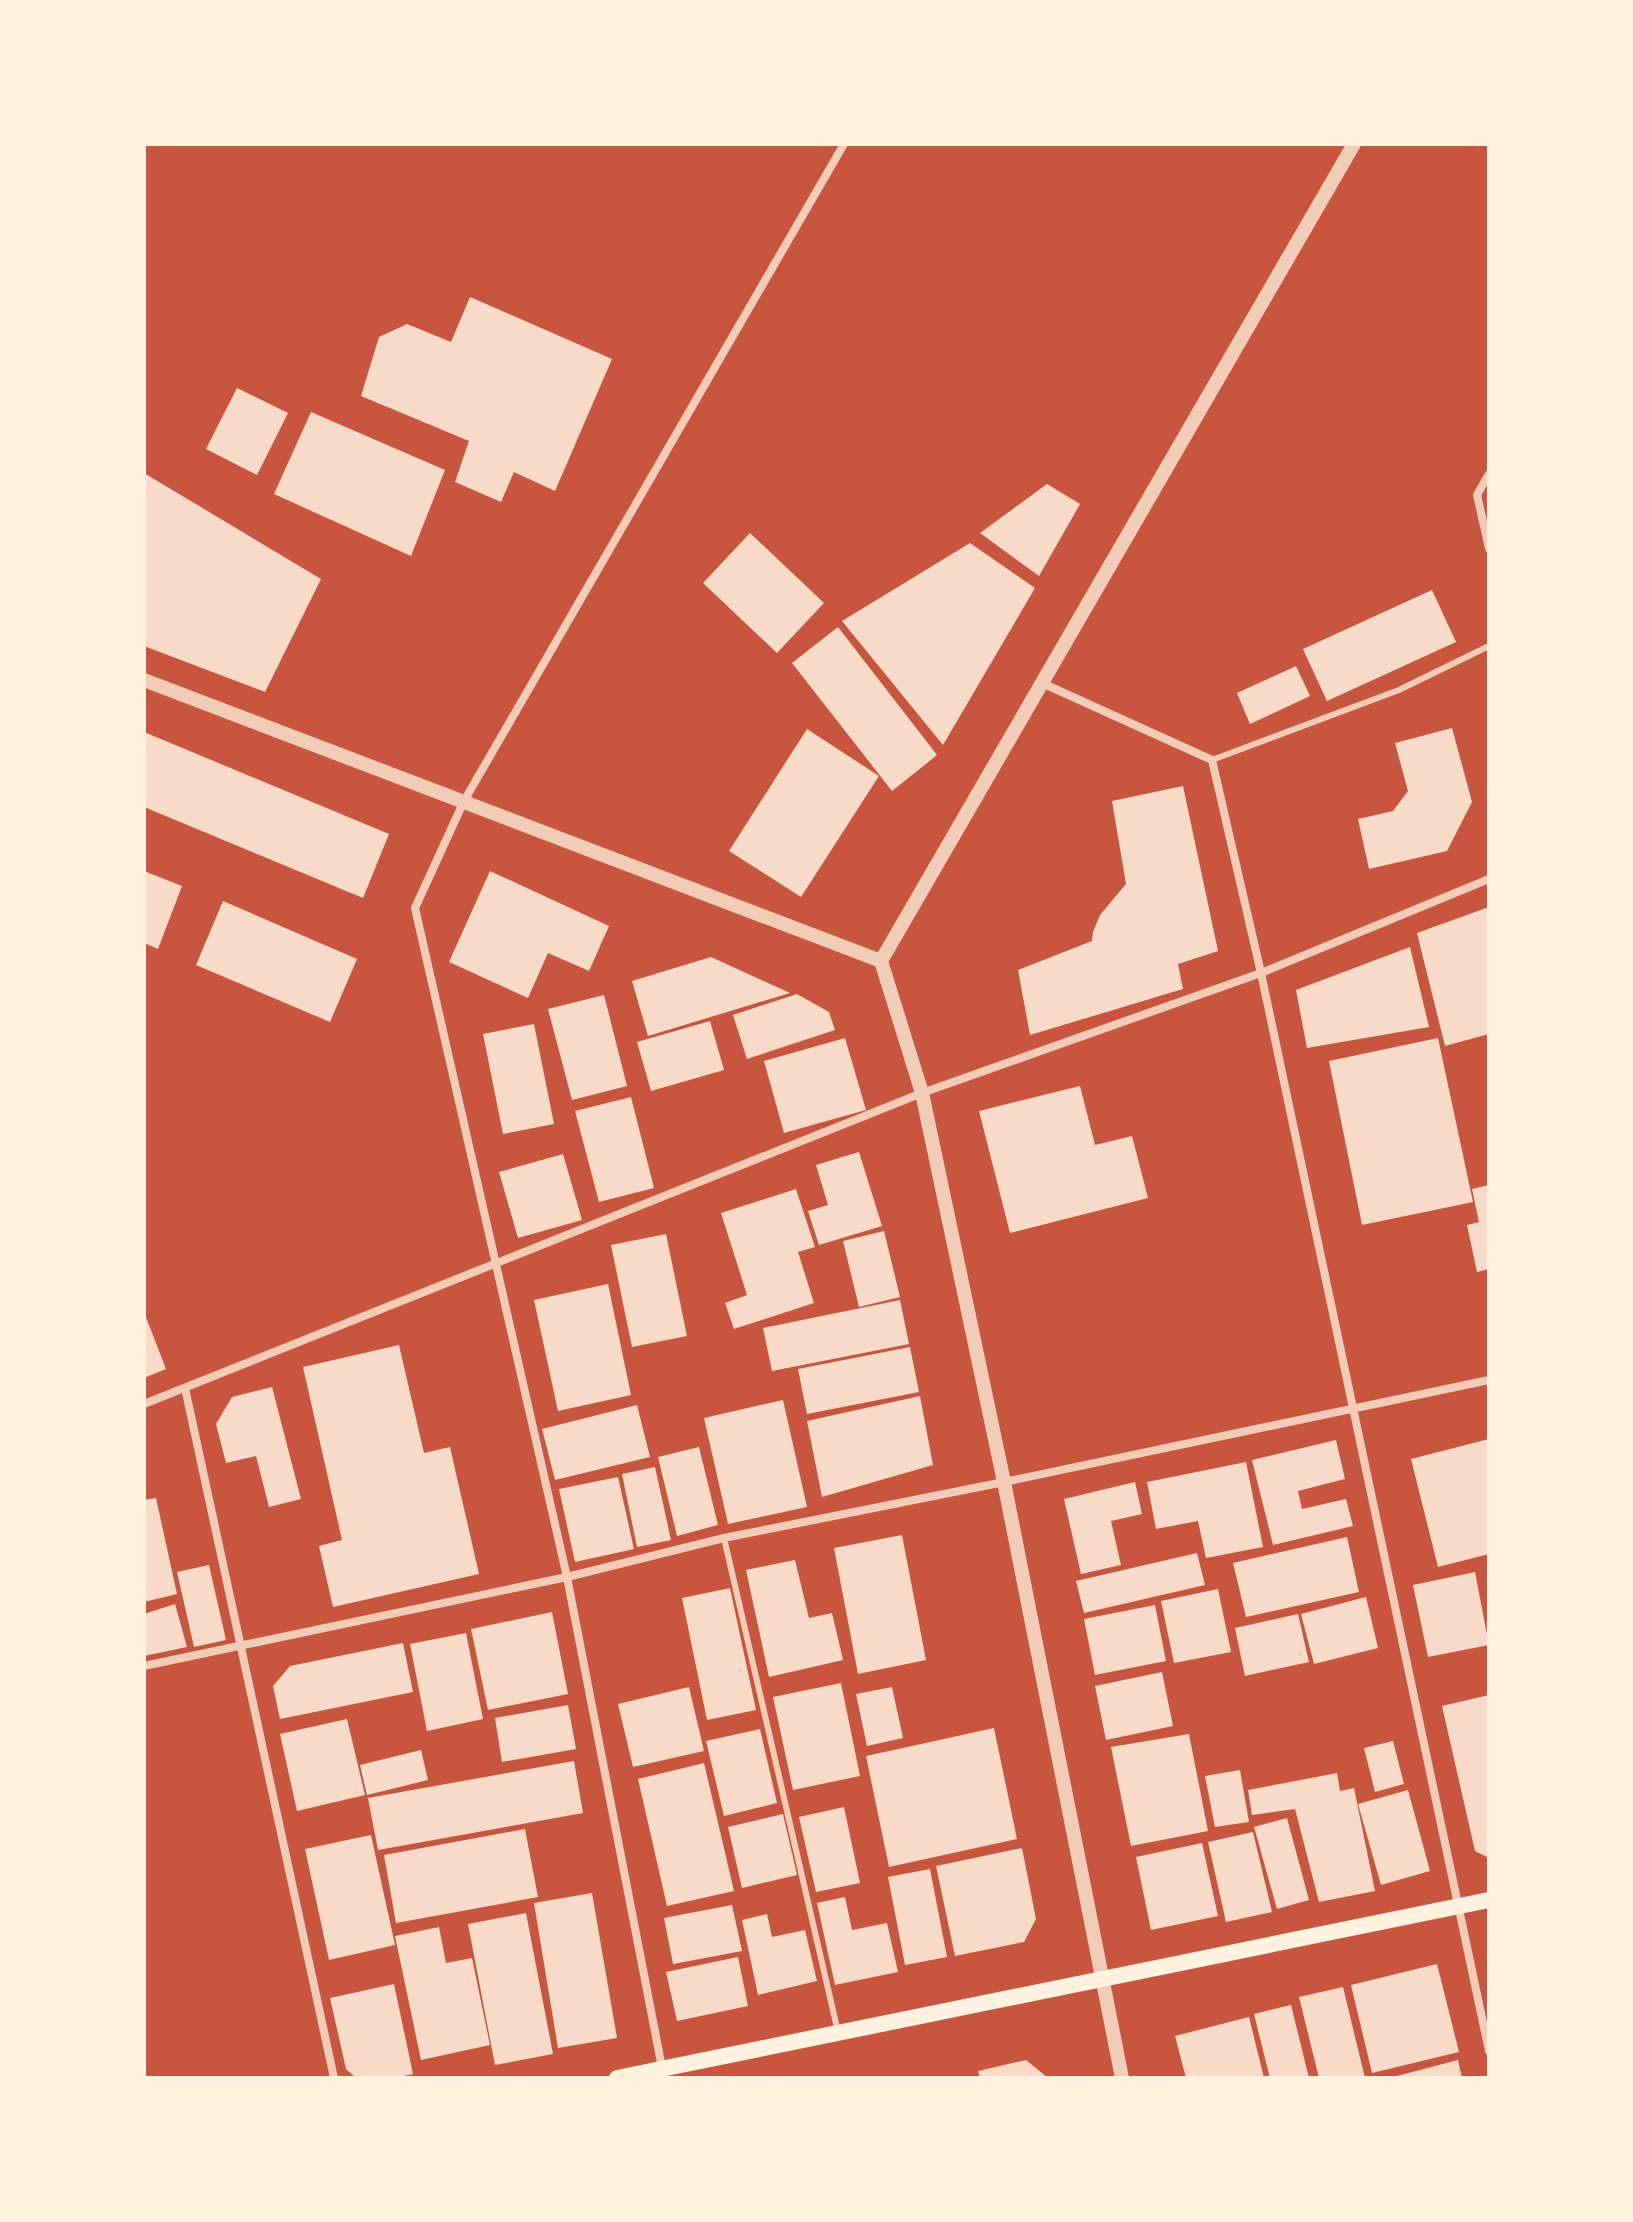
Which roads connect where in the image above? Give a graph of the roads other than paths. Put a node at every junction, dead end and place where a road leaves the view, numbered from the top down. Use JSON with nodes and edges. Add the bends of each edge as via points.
{"nodes":[{"id":1,"x":844,"y":144,"type":"edge"},
{"id":2,"x":1354,"y":144,"type":"edge"},
{"id":3,"x":1489,"y":474,"type":"edge"},
{"id":4,"x":1489,"y":548,"type":"edge"},
{"id":5,"x":1489,"y":646,"type":"edge"},
{"id":6,"x":144,"y":680,"type":"edge"},
{"id":7,"x":1042,"y":683,"type":"junction"},
{"id":8,"x":1212,"y":760,"type":"junction"},
{"id":9,"x":464,"y":801,"type":"junction"},
{"id":10,"x":1489,"y":879,"type":"edge"},
{"id":11,"x":881,"y":961,"type":"junction"},
{"id":12,"x":1261,"y":973,"type":"junction"},
{"id":13,"x":922,"y":1093,"type":"junction"},
{"id":14,"x":496,"y":1265,"type":"junction"},
{"id":15,"x":1489,"y":1380,"type":"edge"},
{"id":16,"x":185,"y":1388,"type":"junction"},
{"id":17,"x":144,"y":1404,"type":"edge"},
{"id":18,"x":1354,"y":1409,"type":"junction"},
{"id":19,"x":1004,"y":1482,"type":"junction"},
{"id":20,"x":724,"y":1538,"type":"junction"},
{"id":21,"x":567,"y":1577,"type":"junction"},
{"id":22,"x":240,"y":1646,"type":"junction"},
{"id":23,"x":144,"y":1666,"type":"edge"},
{"id":24,"x":1489,"y":1900,"type":"edge"},
{"id":25,"x":1459,"y":1906,"type":"junction"},
{"id":26,"x":1102,"y":1980,"type":"junction"},
{"id":27,"x":838,"y":2032,"type":"junction"},
{"id":28,"x":1489,"y":2051,"type":"edge"},
{"id":29,"x":663,"y":2073,"type":"edge"},
{"id":30,"x":334,"y":2078,"type":"edge"},
{"id":31,"x":617,"y":2078,"type":"edge"},
{"id":32,"x":1122,"y":2078,"type":"edge"}],
"edges":[{"from":1,"to":9,"type":"street"},
{"from":2,"to":7,"type":"street"},
{"from":3,"to":4,"type":"street","via":[[1477,495]]},
{"from":5,"to":8,"type":"lane","via":[[1399,690]]},
{"from":6,"to":9,"type":"street"},
{"from":7,"to":8,"type":"street"},
{"from":7,"to":11,"type":"street"},
{"from":8,"to":12,"type":"street"},
{"from":9,"to":11,"type":"street"},
{"from":9,"to":14,"type":"street","via":[[415,908]]},
{"from":10,"to":12,"type":"street"},
{"from":11,"to":13,"type":"street"},
{"from":12,"to":13,"type":"street"},
{"from":12,"to":18,"type":"street"},
{"from":13,"to":14,"type":"street"},
{"from":13,"to":19,"type":"street"},
{"from":14,"to":16,"type":"street"},
{"from":14,"to":21,"type":"street"},
{"from":15,"to":18,"type":"street"},
{"from":16,"to":17,"type":"street"},
{"from":16,"to":22,"type":"street"},
{"from":18,"to":19,"type":"street"},
{"from":18,"to":25,"type":"street"},
{"from":19,"to":20,"type":"street"},
{"from":19,"to":26,"type":"street"},
{"from":20,"to":21,"type":"street"},
{"from":20,"to":27,"type":"lane"},
{"from":21,"to":22,"type":"street"},
{"from":21,"to":29,"type":"street"},
{"from":22,"to":23,"type":"street"},
{"from":22,"to":30,"type":"street"},
{"from":24,"to":25,"type":"main road"},
{"from":25,"to":26,"type":"main road"},
{"from":25,"to":28,"type":"street"},
{"from":26,"to":27,"type":"main road"},
{"from":26,"to":32,"type":"street"},
{"from":27,"to":29,"type":"main road"},
{"from":29,"to":31,"type":"main road"}]}
